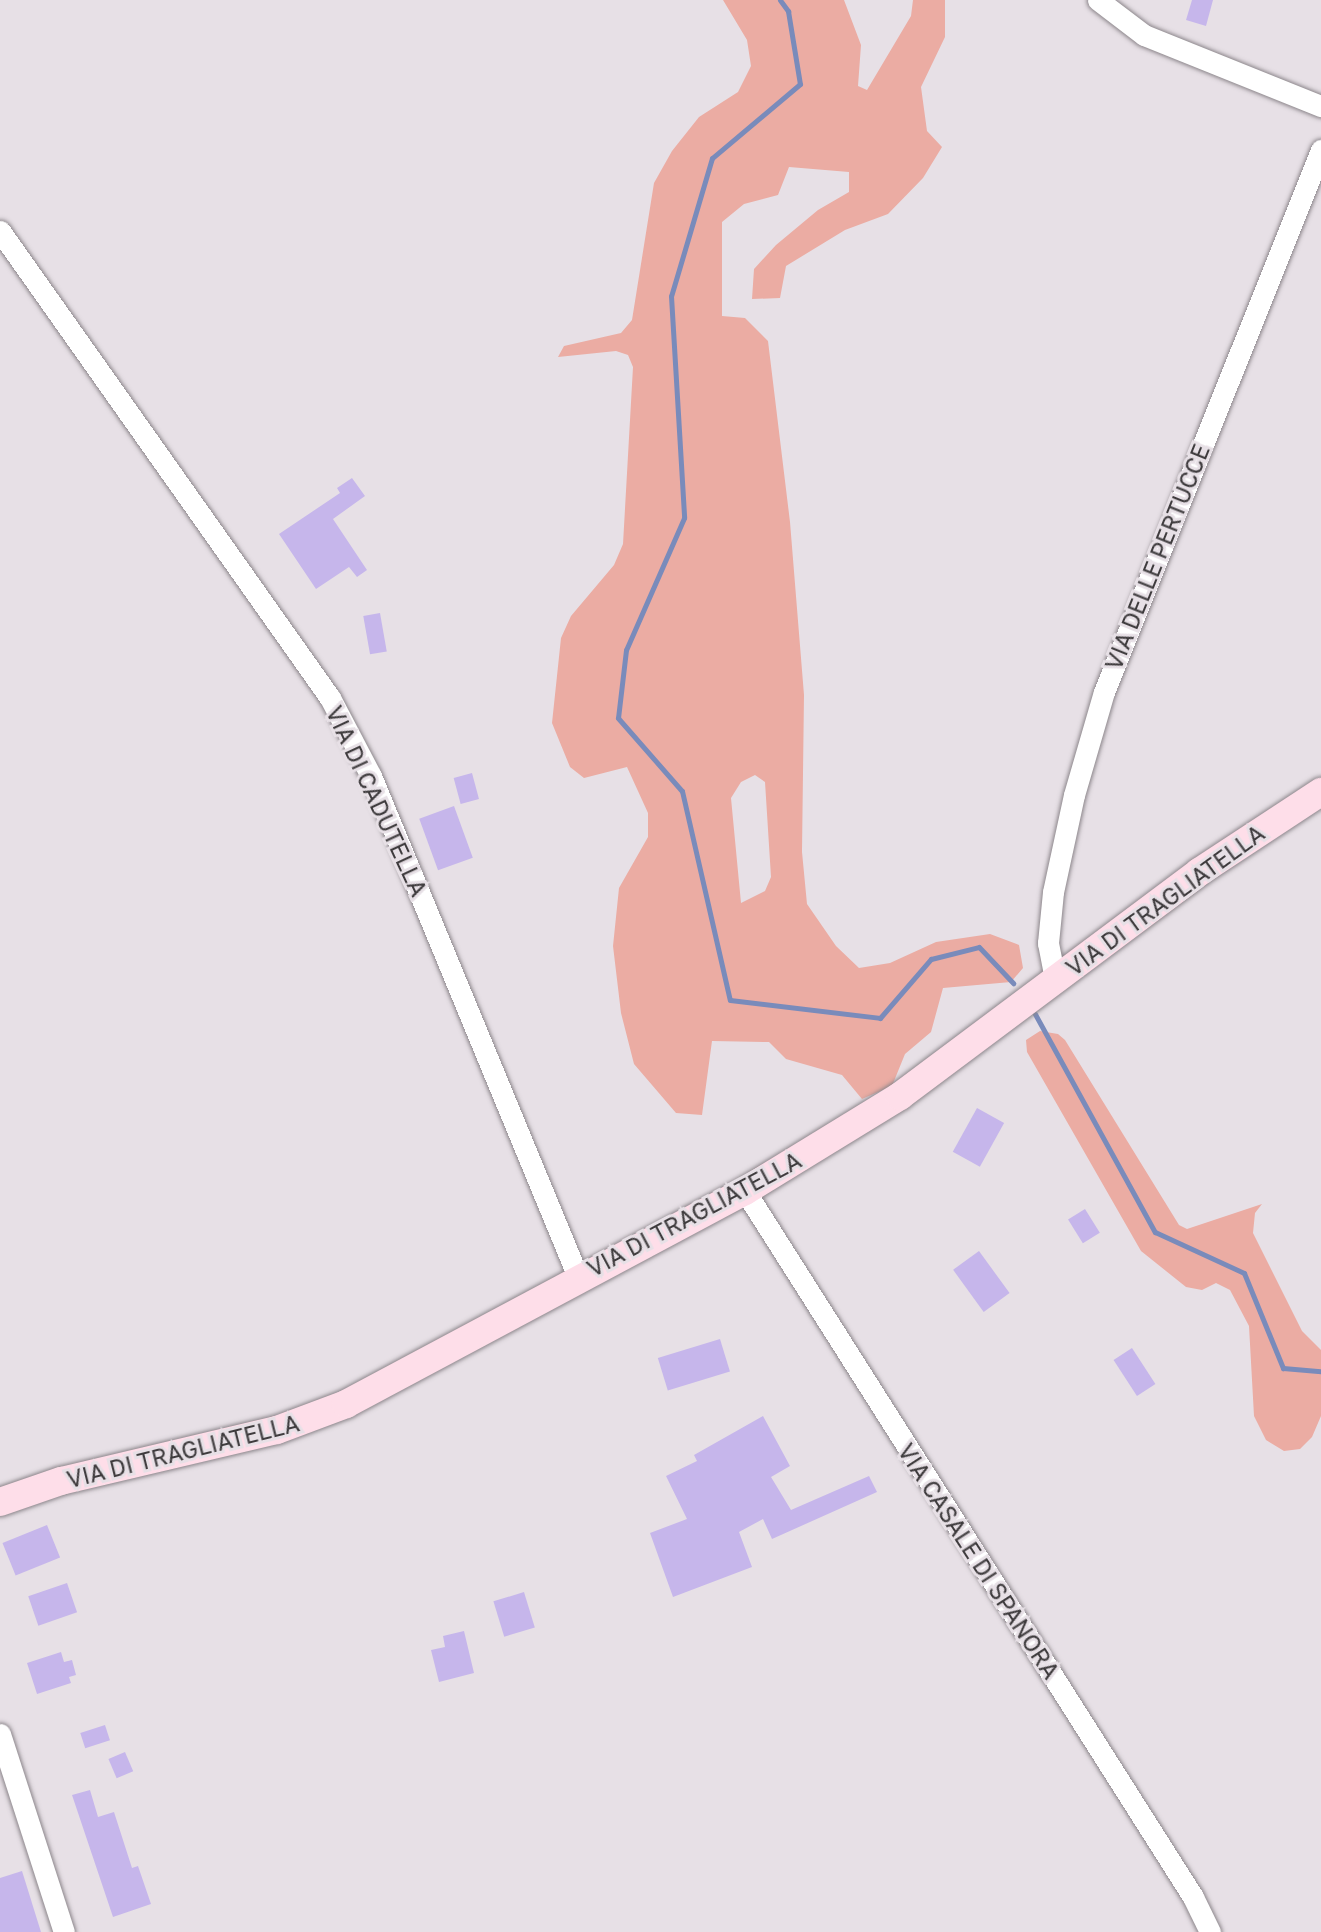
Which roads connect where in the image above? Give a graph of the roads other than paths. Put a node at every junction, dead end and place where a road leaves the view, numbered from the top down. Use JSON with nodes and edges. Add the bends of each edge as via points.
{"nodes":[{"id":1,"x":1098,"y":0,"type":"edge"},
{"id":2,"x":1321,"y":106,"type":"edge"},
{"id":3,"x":1321,"y":150,"type":"edge"},
{"id":4,"x":0,"y":231,"type":"edge"},
{"id":5,"x":1321,"y":792,"type":"edge"},
{"id":6,"x":1055,"y":979,"type":"junction"},
{"id":7,"x":745,"y":1191,"type":"junction"},
{"id":8,"x":578,"y":1277,"type":"junction"},
{"id":9,"x":0,"y":1502,"type":"edge"},
{"id":10,"x":0,"y":1734,"type":"edge"},
{"id":11,"x":10,"y":1799,"type":"edge"},
{"id":12,"x":64,"y":1932,"type":"edge"},
{"id":13,"x":1210,"y":1932,"type":"edge"}],
"edges":[{"from":1,"to":2,"type":"street","via":[[1144,35]]},
{"from":3,"to":6,"type":"street","name":"VIA DELLE PERTUCCE","via":[[1138,600],[1101,704],[1069,816],[1051,907],[1048,943]]},
{"from":4,"to":8,"type":"street","name":"VIA DI CADUTELLA","via":[[330,698],[370,776]]},
{"from":5,"to":6,"type":"street","name":"VIA DI TRAGLIATELLA","via":[[1199,872]]},
{"from":6,"to":7,"type":"street","name":"VIA DI TRAGLIATELLA","via":[[900,1096]]},
{"from":7,"to":8,"type":"street","name":"VIA DI TRAGLIATELLA"},
{"from":7,"to":13,"type":"street","name":"VIA CASALE DI SPANORA","via":[[1194,1897]]},
{"from":8,"to":9,"type":"street","name":"VIA DI TRAGLIATELLA","via":[[372,1391],[317,1416],[203,1450],[61,1481]]},
{"from":10,"to":11,"type":"street"},
{"from":11,"to":12,"type":"street"}]}
